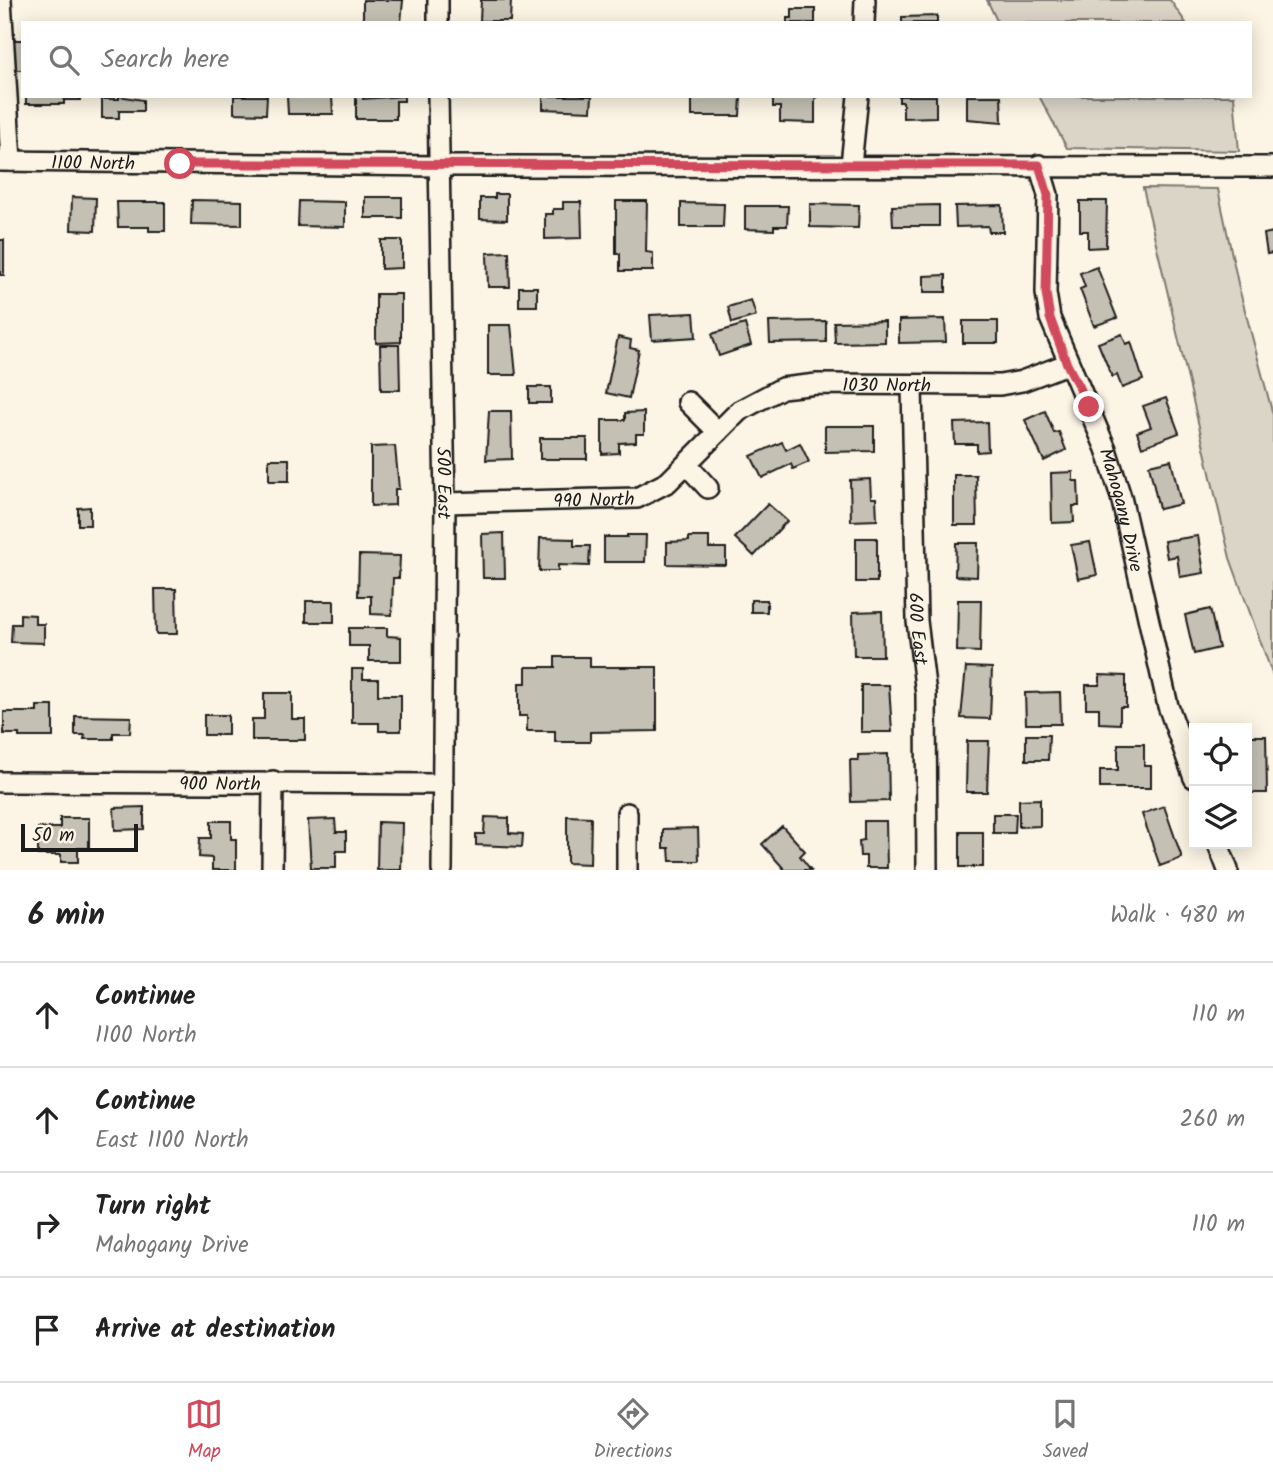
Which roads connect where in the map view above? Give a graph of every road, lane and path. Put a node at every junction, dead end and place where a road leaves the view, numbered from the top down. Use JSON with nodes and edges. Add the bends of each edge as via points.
{"nodes":[{"id":1,"x":1,"y":0,"type":"edge"},
{"id":2,"x":438,"y":0,"type":"edge"},
{"id":3,"x":865,"y":0,"type":"edge"},
{"id":4,"x":438,"y":21,"type":"edge"},
{"id":5,"x":864,"y":21,"type":"edge"},
{"id":6,"x":438,"y":98,"type":"edge"},
{"id":7,"x":858,"y":98,"type":"edge"},
{"id":8,"x":6,"y":161,"type":"edge"},
{"id":9,"x":851,"y":165,"type":"junction"},
{"id":10,"x":1039,"y":165,"type":"junction"},
{"id":11,"x":437,"y":166,"type":"junction"},
{"id":12,"x":1273,"y":167,"type":"edge"},
{"id":13,"x":1067,"y":364,"type":"junction"},
{"id":14,"x":912,"y":386,"type":"junction"},
{"id":15,"x":688,"y":402,"type":"dead end"},
{"id":16,"x":718,"y":432,"type":"junction"},
{"id":17,"x":687,"y":465,"type":"junction"},
{"id":18,"x":708,"y":488,"type":"dead end"},
{"id":19,"x":445,"y":503,"type":"junction"},
{"id":20,"x":1189,"y":764,"type":"edge"},
{"id":21,"x":273,"y":781,"type":"junction"},
{"id":22,"x":0,"y":782,"type":"edge"},
{"id":23,"x":443,"y":784,"type":"junction"},
{"id":24,"x":627,"y":813,"type":"dead end"},
{"id":25,"x":1220,"y":849,"type":"edge"},
{"id":26,"x":272,"y":870,"type":"edge"},
{"id":27,"x":442,"y":870,"type":"edge"},
{"id":28,"x":627,"y":870,"type":"edge"},
{"id":29,"x":926,"y":870,"type":"edge"},
{"id":30,"x":1228,"y":870,"type":"edge"}],
"edges":[{"from":1,"to":8,"type":"street"},
{"from":2,"to":4,"type":"street"},
{"from":3,"to":5,"type":"street"},
{"from":6,"to":11,"type":"street","name":"500 East"},
{"from":7,"to":9,"type":"street"},
{"from":8,"to":11,"type":"street","name":"1100 North"},
{"from":9,"to":10,"type":"street","name":"1100 North"},
{"from":9,"to":11,"type":"street","name":"1100 North"},
{"from":10,"to":12,"type":"street","name":"1100 North"},
{"from":10,"to":13,"type":"street","name":"Mahogany Drive","via":[[1048,195],[1046,293]]},
{"from":11,"to":19,"type":"street","name":"500 East"},
{"from":13,"to":14,"type":"street","name":"1030 North","via":[[1000,385]]},
{"from":13,"to":20,"type":"street","name":"Mahogany Drive","via":[[1089,407],[1118,485],[1168,706]]},
{"from":14,"to":16,"type":"street","name":"1030 North","via":[[782,388],[750,404]]},
{"from":14,"to":29,"type":"street","name":"600 East","via":[[915,584],[926,694]]},
{"from":15,"to":16,"type":"street"},
{"from":16,"to":17,"type":"street","name":"990 North"},
{"from":17,"to":18,"type":"street"},
{"from":17,"to":19,"type":"street","name":"990 North","via":[[655,491],[626,500]]},
{"from":19,"to":23,"type":"street","name":"500 East"},
{"from":21,"to":22,"type":"street","name":"900 North"},
{"from":21,"to":23,"type":"street","name":"900 North"},
{"from":21,"to":26,"type":"street"},
{"from":23,"to":27,"type":"street","name":"500 East"},
{"from":24,"to":28,"type":"street"},
{"from":25,"to":30,"type":"street"}]}
